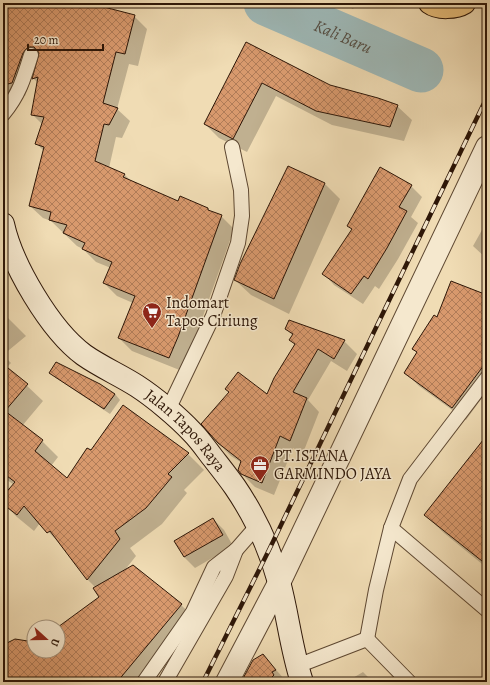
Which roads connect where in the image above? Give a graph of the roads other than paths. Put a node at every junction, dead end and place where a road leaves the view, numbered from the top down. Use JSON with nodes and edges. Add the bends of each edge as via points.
{"nodes":[{"id":1,"x":430,"y":3,"type":"edge"},
{"id":2,"x":464,"y":3,"type":"edge"},
{"id":3,"x":31,"y":55,"type":"dead end"},
{"id":4,"x":3,"y":114,"type":"edge"},
{"id":5,"x":487,"y":147,"type":"edge"},
{"id":6,"x":232,"y":148,"type":"dead end"},
{"id":7,"x":3,"y":224,"type":"edge"},
{"id":8,"x":487,"y":378,"type":"edge"},
{"id":9,"x":168,"y":410,"type":"junction"},
{"id":10,"x":257,"y":526,"type":"junction"},
{"id":11,"x":391,"y":528,"type":"junction"},
{"id":12,"x":236,"y":550,"type":"junction"},
{"id":13,"x":279,"y":583,"type":"junction"},
{"id":14,"x":487,"y":610,"type":"edge"},
{"id":15,"x":366,"y":639,"type":"junction"},
{"id":16,"x":299,"y":674,"type":"edge"},
{"id":17,"x":144,"y":682,"type":"edge"},
{"id":18,"x":165,"y":682,"type":"edge"},
{"id":19,"x":227,"y":682,"type":"edge"},
{"id":20,"x":409,"y":682,"type":"edge"}],
"edges":[{"from":1,"to":2,"type":"highway","via":[[435,6],[459,6]]},
{"from":3,"to":4,"type":"lane","via":[[14,101]]},
{"from":5,"to":13,"type":"street"},
{"from":6,"to":9,"type":"lane","via":[[241,190],[242,216],[238,243],[213,316]]},
{"from":7,"to":9,"type":"street","name":"Jalan Tapos Raya","via":[[22,273],[36,298],[70,343],[84,355],[136,386]]},
{"from":8,"to":11,"type":"lane","via":[[410,479]]},
{"from":9,"to":10,"type":"street","name":"Jalan Tapos Raya","via":[[192,432],[235,486]]},
{"from":10,"to":12,"type":"lane"},
{"from":10,"to":13,"type":"street","name":"Jalan Tapos Raya","via":[[269,550]]},
{"from":11,"to":14,"type":"lane"},
{"from":11,"to":15,"type":"lane"},
{"from":12,"to":17,"type":"lane","via":[[214,567],[193,612]]},
{"from":12,"to":18,"type":"lane","via":[[226,576]]},
{"from":13,"to":16,"type":"street","name":"Jalan Tapos Raya"},
{"from":13,"to":19,"type":"street"},
{"from":15,"to":16,"type":"lane"},
{"from":15,"to":20,"type":"lane"}]}
